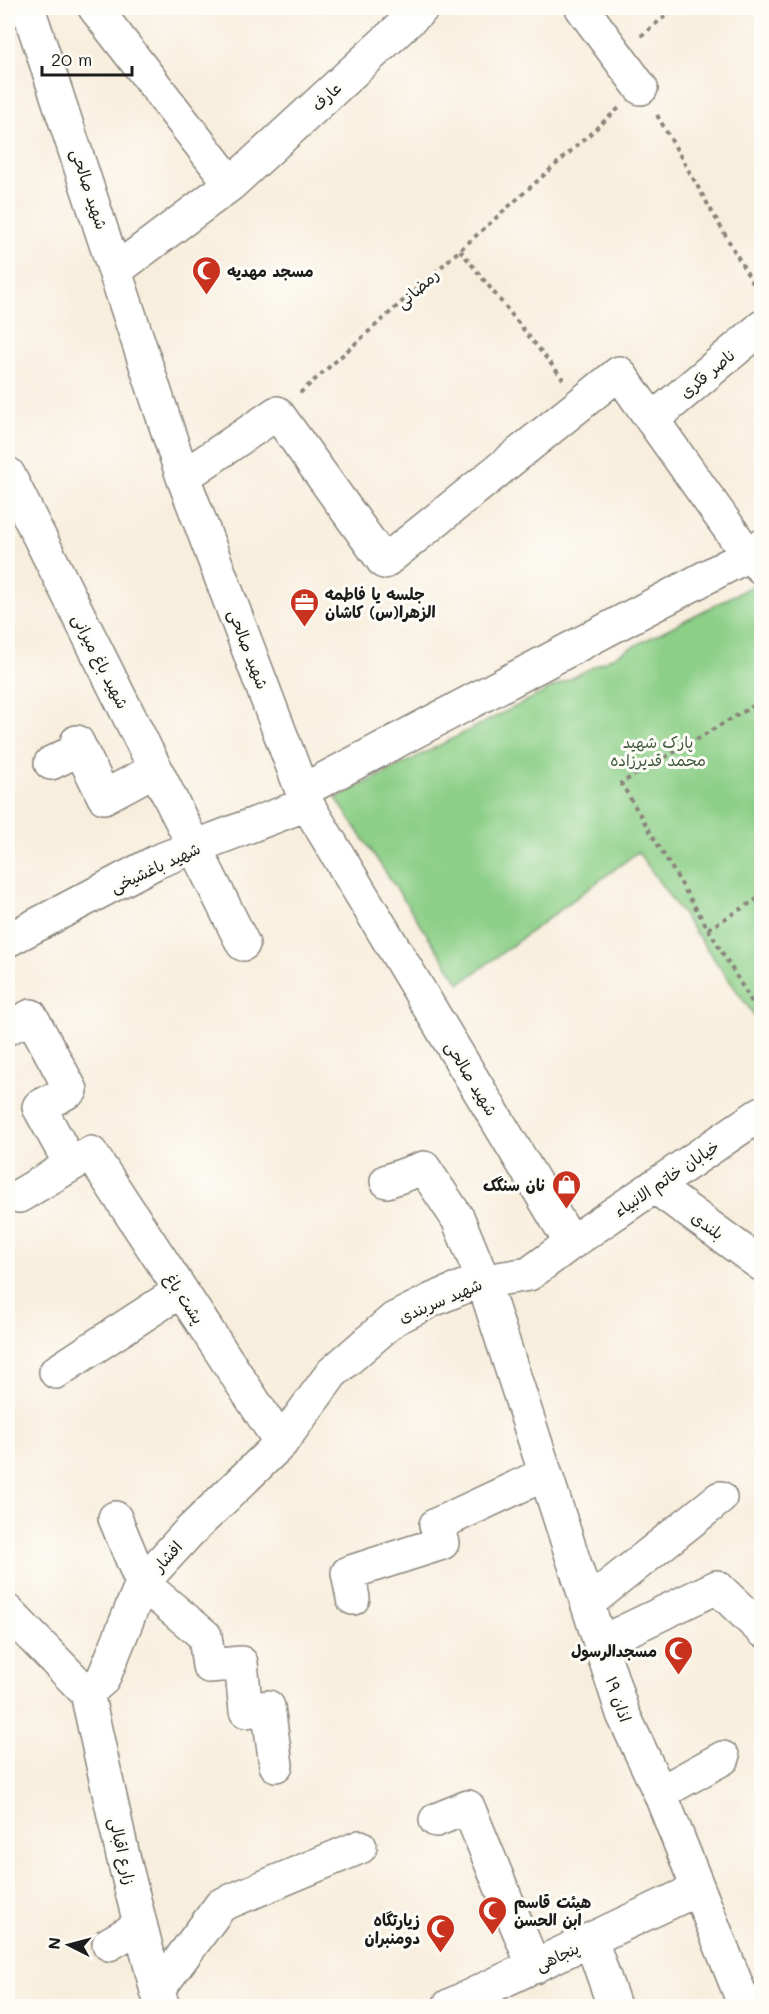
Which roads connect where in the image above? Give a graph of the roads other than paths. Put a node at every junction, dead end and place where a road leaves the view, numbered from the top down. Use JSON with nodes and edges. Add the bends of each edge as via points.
{"nodes":[{"id":1,"x":95,"y":8,"type":"edge"},
{"id":2,"x":422,"y":8,"type":"edge"},
{"id":3,"x":582,"y":8,"type":"edge"},
{"id":4,"x":39,"y":12,"type":"edge"},
{"id":5,"x":641,"y":88,"type":"road end"},
{"id":6,"x":231,"y":184,"type":"junction"},
{"id":7,"x":116,"y":270,"type":"junction"},
{"id":8,"x":762,"y":327,"type":"edge"},
{"id":9,"x":652,"y":420,"type":"junction"},
{"id":10,"x":8,"y":474,"type":"edge"},
{"id":11,"x":183,"y":477,"type":"junction"},
{"id":12,"x":757,"y":556,"type":"edge"},
{"id":13,"x":51,"y":763,"type":"dead end"},
{"id":14,"x":156,"y":769,"type":"junction"},
{"id":15,"x":305,"y":798,"type":"junction"},
{"id":16,"x":196,"y":847,"type":"junction"},
{"id":17,"x":8,"y":940,"type":"edge"},
{"id":18,"x":243,"y":944,"type":"dead end"},
{"id":19,"x":8,"y":1028,"type":"edge"},
{"id":20,"x":762,"y":1113,"type":"edge"},
{"id":21,"x":81,"y":1159,"type":"junction"},
{"id":22,"x":387,"y":1181,"type":"dead end"},
{"id":23,"x":654,"y":1186,"type":"junction"},
{"id":24,"x":19,"y":1196,"type":"dead end"},
{"id":25,"x":571,"y":1243,"type":"junction"},
{"id":26,"x":762,"y":1265,"type":"edge"},
{"id":27,"x":483,"y":1280,"type":"junction"},
{"id":28,"x":180,"y":1291,"type":"junction"},
{"id":29,"x":56,"y":1372,"type":"dead end"},
{"id":30,"x":281,"y":1443,"type":"junction"},
{"id":31,"x":545,"y":1474,"type":"junction"},
{"id":32,"x":720,"y":1498,"type":"dead end"},
{"id":33,"x":115,"y":1518,"type":"dead end"},
{"id":34,"x":142,"y":1583,"type":"junction"},
{"id":35,"x":351,"y":1585,"type":"dead end"},
{"id":36,"x":588,"y":1603,"type":"junction"},
{"id":37,"x":10,"y":1619,"type":"edge"},
{"id":38,"x":762,"y":1630,"type":"edge"},
{"id":39,"x":600,"y":1643,"type":"junction"},
{"id":40,"x":87,"y":1693,"type":"junction"},
{"id":41,"x":723,"y":1758,"type":"dead end"},
{"id":42,"x":276,"y":1764,"type":"dead end"},
{"id":43,"x":660,"y":1793,"type":"junction"},
{"id":44,"x":436,"y":1820,"type":"dead end"},
{"id":45,"x":360,"y":1847,"type":"dead end"},
{"id":46,"x":698,"y":1890,"type":"junction"},
{"id":47,"x":140,"y":1926,"type":"junction"},
{"id":48,"x":591,"y":1940,"type":"junction"},
{"id":49,"x":109,"y":1944,"type":"dead end"},
{"id":50,"x":534,"y":1967,"type":"junction"},
{"id":51,"x":160,"y":1999,"type":"edge"},
{"id":52,"x":750,"y":2001,"type":"edge"},
{"id":53,"x":449,"y":2007,"type":"edge"},
{"id":54,"x":614,"y":2007,"type":"edge"}],
"edges":[{"from":1,"to":6,"type":"street"},
{"from":2,"to":6,"type":"street","name":"عارف"},
{"from":3,"to":5,"type":"street"},
{"from":4,"to":7,"type":"street","name":"شهید صالحی"},
{"from":6,"to":7,"type":"street","name":"عارف"},
{"from":7,"to":11,"type":"street","name":"شهید صالحی"},
{"from":8,"to":9,"type":"street","name":"ناصر فکری"},
{"from":9,"to":11,"type":"street","via":[[619,373],[384,561],[277,413]]},
{"from":9,"to":12,"type":"street"},
{"from":10,"to":14,"type":"street","name":"شهید باغ میرانی"},
{"from":11,"to":15,"type":"street","name":"شهید صالحی"},
{"from":12,"to":15,"type":"street","name":"شهید باغشیخی"},
{"from":13,"to":14,"type":"street","via":[[78,745],[104,797]]},
{"from":14,"to":16,"type":"street","name":"شهید باغ میرانی"},
{"from":15,"to":16,"type":"street","name":"شهید باغشیخی"},
{"from":15,"to":25,"type":"street","name":"شهید صالحی"},
{"from":16,"to":17,"type":"street","name":"شهید باغشیخی","via":[[158,861]]},
{"from":16,"to":18,"type":"street","name":"شهید باغ میرانی"},
{"from":19,"to":21,"type":"street","name":"پشت باغ","via":[[31,1016],[71,1090],[39,1107]]},
{"from":20,"to":23,"type":"street","name":"خیابان خاتم الانبیاء"},
{"from":21,"to":24,"type":"street"},
{"from":21,"to":28,"type":"street","name":"پشت باغ"},
{"from":22,"to":27,"type":"street","name":"اذان ۱۹","via":[[424,1168],[458,1219]]},
{"from":23,"to":25,"type":"street","name":"خیابان خاتم الانبیاء"},
{"from":23,"to":26,"type":"street","name":"بلندی"},
{"from":25,"to":27,"type":"street","name":"شهید سربندی","via":[[530,1274]]},
{"from":27,"to":30,"type":"street","name":"شهید سربندی","via":[[394,1319],[332,1373]]},
{"from":27,"to":31,"type":"street","name":"اذان ۱۹"},
{"from":28,"to":29,"type":"street"},
{"from":28,"to":30,"type":"street","name":"پشت باغ"},
{"from":30,"to":34,"type":"street","name":"افشار"},
{"from":31,"to":35,"type":"street","via":[[436,1525],[442,1543]]},
{"from":31,"to":36,"type":"street","name":"اذان ۱۹"},
{"from":32,"to":36,"type":"street"},
{"from":33,"to":34,"type":"street"},
{"from":34,"to":40,"type":"street","name":"افشار","via":[[103,1679]]},
{"from":34,"to":42,"type":"street","via":[[205,1636],[209,1666],[241,1663],[246,1711],[268,1707]]},
{"from":36,"to":39,"type":"street","name":"اذان ۱۹"},
{"from":37,"to":40,"type":"street"},
{"from":38,"to":39,"type":"street","via":[[717,1587]]},
{"from":39,"to":43,"type":"street","name":"اذان ۱۹","via":[[623,1714]]},
{"from":40,"to":47,"type":"street","name":"زارع اقبالی"},
{"from":41,"to":43,"type":"street"},
{"from":43,"to":46,"type":"street","name":"اذان ۱۹"},
{"from":44,"to":50,"type":"street","via":[[468,1807]]},
{"from":45,"to":51,"type":"street","via":[[221,1905]]},
{"from":46,"to":48,"type":"street","name":"پنجاهی"},
{"from":46,"to":52,"type":"street","name":"اذان ۱۹"},
{"from":47,"to":49,"type":"street"},
{"from":47,"to":51,"type":"street","name":"زارع اقبالی"},
{"from":48,"to":50,"type":"street","name":"پنجاهی"},
{"from":48,"to":54,"type":"street"},
{"from":50,"to":53,"type":"street","name":"پنجاهی"}]}
